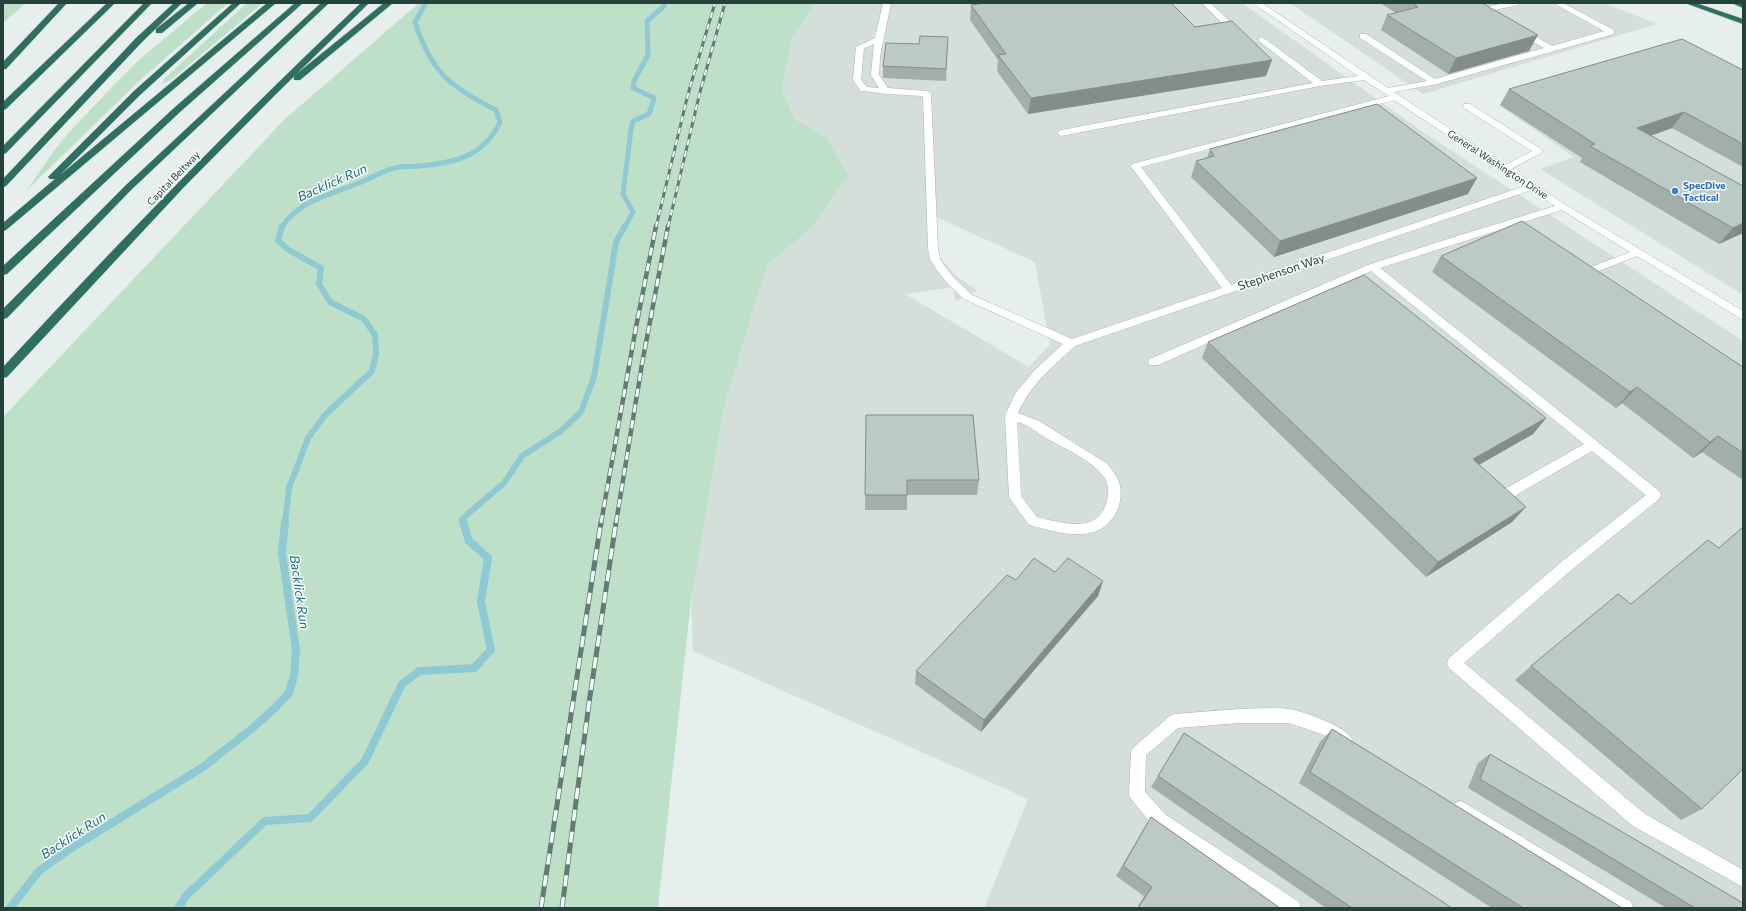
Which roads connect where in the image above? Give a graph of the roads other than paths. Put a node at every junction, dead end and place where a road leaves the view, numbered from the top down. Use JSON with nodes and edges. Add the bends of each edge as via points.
{"nodes":[{"id":1,"x":63,"y":3,"type":"edge"},
{"id":2,"x":111,"y":3,"type":"edge"},
{"id":3,"x":148,"y":3,"type":"edge"},
{"id":4,"x":178,"y":3,"type":"edge"},
{"id":5,"x":194,"y":3,"type":"edge"},
{"id":6,"x":237,"y":3,"type":"edge"},
{"id":7,"x":272,"y":3,"type":"edge"},
{"id":8,"x":299,"y":3,"type":"edge"},
{"id":9,"x":325,"y":3,"type":"edge"},
{"id":10,"x":365,"y":3,"type":"edge"},
{"id":11,"x":390,"y":3,"type":"edge"},
{"id":12,"x":887,"y":3,"type":"edge"},
{"id":13,"x":1206,"y":3,"type":"edge"},
{"id":14,"x":1257,"y":3,"type":"edge"},
{"id":15,"x":1515,"y":3,"type":"edge"},
{"id":16,"x":1556,"y":3,"type":"edge"},
{"id":17,"x":1689,"y":3,"type":"edge"},
{"id":18,"x":1736,"y":3,"type":"edge"},
{"id":19,"x":1743,"y":6,"type":"edge"},
{"id":20,"x":1497,"y":18,"type":"edge"},
{"id":21,"x":1743,"y":22,"type":"edge"},
{"id":22,"x":1511,"y":26,"type":"edge"},
{"id":23,"x":1233,"y":29,"type":"edge"},
{"id":24,"x":1363,"y":36,"type":"dead end"},
{"id":25,"x":879,"y":39,"type":"junction"},
{"id":26,"x":1262,"y":39,"type":"dead end"},
{"id":27,"x":1552,"y":49,"type":"junction"},
{"id":28,"x":3,"y":67,"type":"edge"},
{"id":29,"x":1366,"y":77,"type":"junction"},
{"id":30,"x":1434,"y":82,"type":"junction"},
{"id":31,"x":1320,"y":84,"type":"junction"},
{"id":32,"x":1387,"y":91,"type":"junction"},
{"id":33,"x":886,"y":92,"type":"junction"},
{"id":34,"x":1396,"y":97,"type":"junction"},
{"id":35,"x":1467,"y":106,"type":"dead end"},
{"id":36,"x":3,"y":108,"type":"edge"},
{"id":37,"x":60,"y":122,"type":"junction"},
{"id":38,"x":240,"y":124,"type":"junction"},
{"id":39,"x":1061,"y":133,"type":"dead end"},
{"id":40,"x":3,"y":151,"type":"edge"},
{"id":41,"x":1505,"y":168,"type":"junction"},
{"id":42,"x":3,"y":184,"type":"edge"},
{"id":43,"x":1532,"y":187,"type":"junction"},
{"id":44,"x":1563,"y":207,"type":"junction"},
{"id":45,"x":3,"y":228,"type":"edge"},
{"id":46,"x":1638,"y":252,"type":"junction"},
{"id":47,"x":1372,"y":267,"type":"junction"},
{"id":48,"x":1595,"y":269,"type":"edge"},
{"id":49,"x":3,"y":272,"type":"edge"},
{"id":50,"x":1228,"y":289,"type":"junction"},
{"id":51,"x":3,"y":315,"type":"edge"},
{"id":52,"x":1743,"y":316,"type":"edge"},
{"id":53,"x":1071,"y":343,"type":"junction"},
{"id":54,"x":1154,"y":362,"type":"dead end"},
{"id":55,"x":3,"y":374,"type":"edge"},
{"id":56,"x":1011,"y":416,"type":"junction"},
{"id":57,"x":1593,"y":445,"type":"junction"},
{"id":58,"x":1509,"y":493,"type":"edge"},
{"id":59,"x":1355,"y":745,"type":"edge"},
{"id":60,"x":1449,"y":802,"type":"edge"},
{"id":61,"x":1743,"y":879,"type":"edge"},
{"id":62,"x":1293,"y":908,"type":"edge"},
{"id":63,"x":1625,"y":908,"type":"edge"}],
"edges":[{"from":1,"to":28,"type":"highway"},
{"from":2,"to":36,"type":"highway"},
{"from":3,"to":40,"type":"highway"},
{"from":4,"to":37,"type":"highway"},
{"from":5,"to":37,"type":"highway","via":[[137,49]]},
{"from":6,"to":45,"type":"highway","via":[[137,92]]},
{"from":7,"to":45,"type":"highway"},
{"from":8,"to":49,"type":"highway","via":[[177,110]]},
{"from":9,"to":51,"type":"highway","via":[[128,188]]},
{"from":10,"to":38,"type":"highway","name":"Capital Beltway"},
{"from":11,"to":38,"type":"highway"},
{"from":12,"to":25,"type":"street"},
{"from":13,"to":23,"type":"street"},
{"from":14,"to":29,"type":"street","name":"General Washington Drive"},
{"from":15,"to":20,"type":"street","via":[[1484,10]]},
{"from":16,"to":27,"type":"street","via":[[1611,32]]},
{"from":17,"to":21,"type":"highway"},
{"from":18,"to":19,"type":"highway"},
{"from":22,"to":27,"type":"street"},
{"from":24,"to":30,"type":"street"},
{"from":25,"to":33,"type":"street","via":[[875,74]]},
{"from":25,"to":33,"type":"street","via":[[860,47],[857,80],[864,89]]},
{"from":26,"to":31,"type":"street"},
{"from":27,"to":30,"type":"street"},
{"from":29,"to":31,"type":"street"},
{"from":29,"to":32,"type":"street","name":"General Washington Drive"},
{"from":30,"to":32,"type":"street"},
{"from":31,"to":39,"type":"street"},
{"from":32,"to":34,"type":"street","name":"General Washington Drive"},
{"from":33,"to":53,"type":"street","via":[[927,94],[933,248],[940,267],[968,297]]},
{"from":34,"to":41,"type":"street","name":"General Washington Drive"},
{"from":34,"to":50,"type":"street","via":[[1134,166]]},
{"from":35,"to":41,"type":"street","via":[[1538,151]]},
{"from":37,"to":42,"type":"highway"},
{"from":38,"to":55,"type":"highway","name":"Capital Beltway"},
{"from":41,"to":43,"type":"street","name":"General Washington Drive"},
{"from":43,"to":44,"type":"street","name":"General Washington Drive"},
{"from":43,"to":50,"type":"street","name":"Stephenson Way"},
{"from":44,"to":46,"type":"street","name":"General Washington Drive"},
{"from":44,"to":47,"type":"street"},
{"from":46,"to":48,"type":"street"},
{"from":46,"to":52,"type":"street","name":"General Washington Drive"},
{"from":47,"to":54,"type":"street"},
{"from":47,"to":57,"type":"street"},
{"from":50,"to":53,"type":"street","name":"Stephenson Way"},
{"from":53,"to":56,"type":"street","name":"Stephenson Way","via":[[1039,373],[1019,397]]},
{"from":56,"to":56,"type":"street","via":[[1014,497],[1033,521],[1083,530],[1101,523],[1108,516],[1115,495],[1114,484],[1105,470],[1027,420]]},
{"from":57,"to":58,"type":"street"},
{"from":57,"to":61,"type":"street","via":[[1655,495],[1454,663],[1639,820]]},
{"from":59,"to":62,"type":"street","via":[[1328,729],[1290,716],[1239,716],[1175,720],[1139,752],[1137,795],[1160,821]]},
{"from":60,"to":63,"type":"street"}]}
